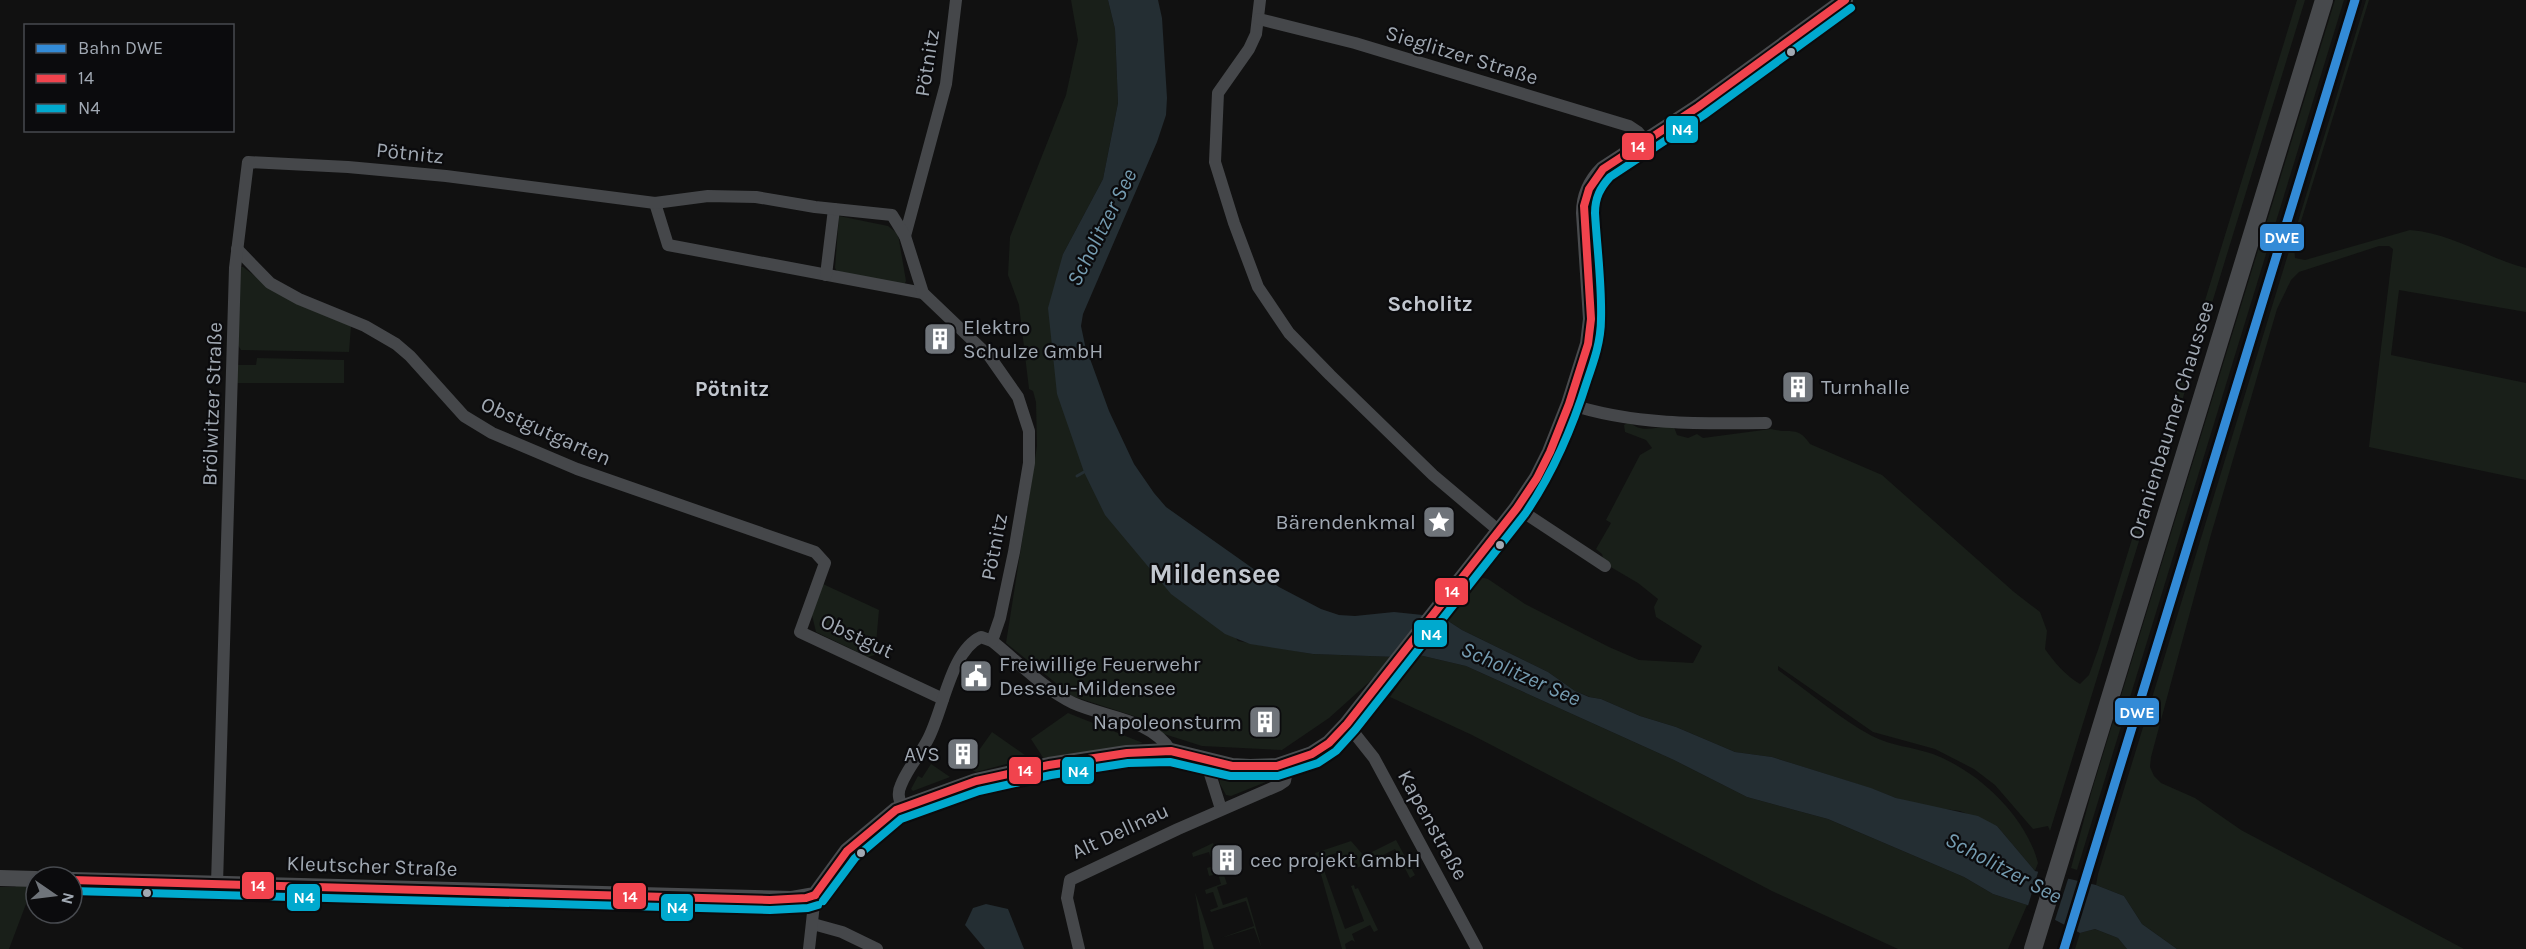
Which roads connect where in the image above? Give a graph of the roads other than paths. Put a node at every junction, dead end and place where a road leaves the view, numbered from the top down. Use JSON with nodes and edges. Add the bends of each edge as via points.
{"nodes":[{"id":1,"x":956,"y":0,"type":"edge"},
{"id":2,"x":1260,"y":0,"type":"edge"},
{"id":3,"x":2324,"y":0,"type":"edge"},
{"id":4,"x":1843,"y":1,"type":"edge"},
{"id":5,"x":1259,"y":18,"type":"junction"},
{"id":6,"x":1646,"y":142,"type":"junction"},
{"id":7,"x":655,"y":203,"type":"junction"},
{"id":8,"x":834,"y":209,"type":"junction"},
{"id":9,"x":905,"y":236,"type":"junction"},
{"id":10,"x":237,"y":249,"type":"junction"},
{"id":11,"x":826,"y":275,"type":"junction"},
{"id":12,"x":923,"y":293,"type":"junction"},
{"id":13,"x":1569,"y":404,"type":"junction"},
{"id":14,"x":1766,"y":423,"type":"dead end"},
{"id":15,"x":1517,"y":508,"type":"junction"},
{"id":16,"x":1498,"y":530,"type":"junction"},
{"id":17,"x":816,"y":552,"type":"joint"},
{"id":18,"x":1605,"y":566,"type":"dead end"},
{"id":19,"x":992,"y":641,"type":"junction"},
{"id":20,"x":943,"y":699,"type":"junction"},
{"id":21,"x":1347,"y":724,"type":"junction"},
{"id":22,"x":1171,"y":751,"type":"junction"},
{"id":23,"x":1208,"y":761,"type":"junction"},
{"id":24,"x":1288,"y":764,"type":"junction"},
{"id":25,"x":902,"y":807,"type":"junction"},
{"id":26,"x":1221,"y":810,"type":"junction"},
{"id":27,"x":0,"y":878,"type":"edge"},
{"id":28,"x":24,"y":879,"type":"edge"},
{"id":29,"x":84,"y":880,"type":"edge"},
{"id":30,"x":217,"y":884,"type":"junction"},
{"id":31,"x":815,"y":895,"type":"junction"},
{"id":32,"x":813,"y":924,"type":"junction"},
{"id":33,"x":2034,"y":945,"type":"edge"},
{"id":34,"x":809,"y":949,"type":"edge"},
{"id":35,"x":877,"y":949,"type":"edge"},
{"id":36,"x":1079,"y":949,"type":"edge"},
{"id":37,"x":1477,"y":949,"type":"edge"}],
"edges":[{"from":1,"to":9,"type":"street","name":"Pötnitz","via":[[946,84]]},
{"from":2,"to":5,"type":"street"},
{"from":3,"to":33,"type":"main road","name":"Oranienbaumer Chaussee"},
{"from":4,"to":6,"type":"street"},
{"from":5,"to":6,"type":"street","name":"Sieglitzer Straße","via":[[1629,126]]},
{"from":5,"to":16,"type":"street","via":[[1249,49],[1218,93],[1215,162],[1258,287],[1289,333],[1330,375]]},
{"from":6,"to":13,"type":"street","via":[[1603,169],[1586,196],[1590,331]]},
{"from":7,"to":8,"type":"street","name":"Pötnitz","via":[[708,196],[756,197]]},
{"from":7,"to":10,"type":"street","name":"Pötnitz","via":[[446,176],[248,162]]},
{"from":7,"to":11,"type":"street","via":[[668,245]]},
{"from":8,"to":9,"type":"street","name":"Pötnitz","via":[[892,215]]},
{"from":8,"to":11,"type":"street"},
{"from":9,"to":12,"type":"street","name":"Pötnitz"},
{"from":10,"to":17,"type":"street","name":"Obstgutgarten","via":[[270,283],[396,344],[464,416],[492,433],[577,469]]},
{"from":10,"to":30,"type":"street","name":"Brölwitzer Straße"},
{"from":11,"to":12,"type":"street"},
{"from":12,"to":19,"type":"street","name":"Pötnitz","via":[[990,357],[1018,397],[1029,431],[1029,463],[1014,552]]},
{"from":13,"to":14,"type":"street","via":[[1613,416],[1698,424]]},
{"from":13,"to":15,"type":"street","via":[[1537,478]]},
{"from":15,"to":16,"type":"street"},
{"from":15,"to":18,"type":"street"},
{"from":16,"to":21,"type":"street"},
{"from":17,"to":20,"type":"street","name":"Obstgut","via":[[825,563],[800,632]]},
{"from":19,"to":20,"type":"street","via":[[981,637],[971,642]]},
{"from":19,"to":22,"type":"street","via":[[1073,702],[1151,731]]},
{"from":20,"to":25,"type":"street","via":[[928,740],[901,785],[898,793]]},
{"from":21,"to":24,"type":"street","via":[[1329,743]]},
{"from":21,"to":37,"type":"street","name":"Kapenstraße","via":[[1374,758]]},
{"from":22,"to":23,"type":"street"},
{"from":22,"to":25,"type":"street","via":[[1127,753],[1049,765],[976,781]]},
{"from":23,"to":24,"type":"street","via":[[1250,768]]},
{"from":23,"to":26,"type":"street"},
{"from":24,"to":26,"type":"street","name":"Alt Dellnau","via":[[1285,781],[1279,786]]},
{"from":25,"to":31,"type":"street","via":[[848,851]]},
{"from":26,"to":36,"type":"street","name":"Alt Dellnau","via":[[1070,880],[1067,898]]},
{"from":27,"to":28,"type":"street"},
{"from":29,"to":30,"type":"street","name":"Kleutscher Straße"},
{"from":30,"to":31,"type":"street","name":"Kleutscher Straße","via":[[770,900]]},
{"from":31,"to":32,"type":"street"},
{"from":32,"to":34,"type":"street"},
{"from":32,"to":35,"type":"street","via":[[842,932]]}]}
